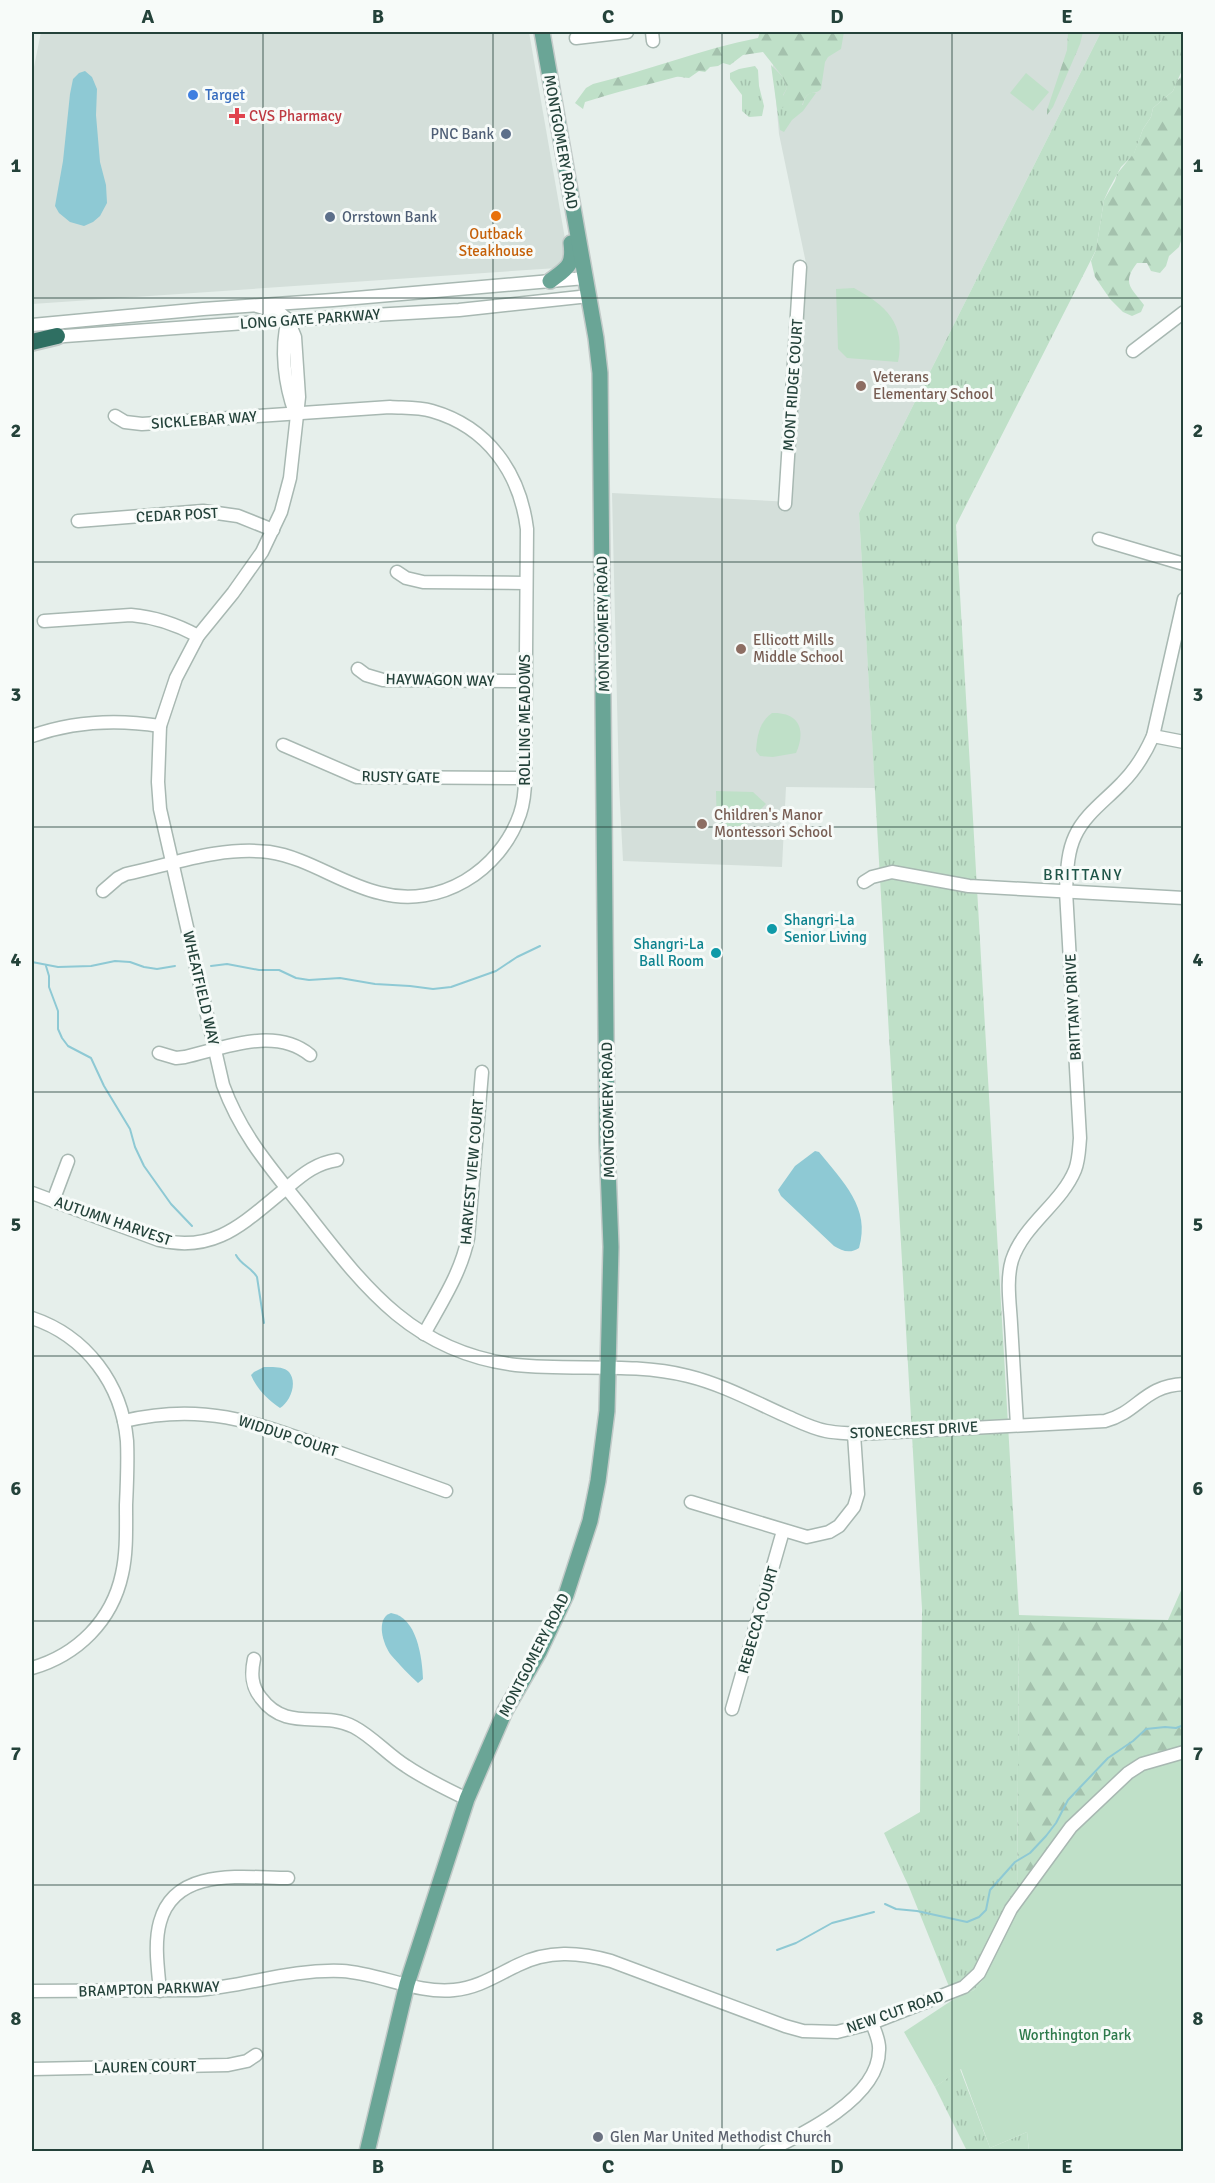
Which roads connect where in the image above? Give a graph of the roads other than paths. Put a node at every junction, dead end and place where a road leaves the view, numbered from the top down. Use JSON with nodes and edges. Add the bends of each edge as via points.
{"nodes":[{"id":1,"x":542,"y":32,"type":"edge"},
{"id":2,"x":627,"y":32,"type":"edge"},
{"id":3,"x":576,"y":38,"type":"dead end"},
{"id":4,"x":562,"y":152,"type":"junction"},
{"id":5,"x":800,"y":267,"type":"dead end"},
{"id":6,"x":585,"y":278,"type":"junction"},
{"id":7,"x":550,"y":281,"type":"junction"},
{"id":8,"x":589,"y":296,"type":"junction"},
{"id":9,"x":312,"y":302,"type":"junction"},
{"id":10,"x":282,"y":307,"type":"junction"},
{"id":11,"x":1184,"y":312,"type":"edge"},
{"id":12,"x":292,"y":316,"type":"junction"},
{"id":13,"x":257,"y":322,"type":"junction"},
{"id":14,"x":32,"y":325,"type":"edge"},
{"id":15,"x":57,"y":336,"type":"joint"},
{"id":16,"x":32,"y":340,"type":"edge"},
{"id":17,"x":1133,"y":351,"type":"dead end"},
{"id":18,"x":296,"y":414,"type":"junction"},
{"id":19,"x":115,"y":416,"type":"dead end"},
{"id":20,"x":784,"y":504,"type":"dead end"},
{"id":21,"x":78,"y":521,"type":"dead end"},
{"id":22,"x":273,"y":530,"type":"junction"},
{"id":23,"x":1099,"y":539,"type":"dead end"},
{"id":24,"x":1184,"y":564,"type":"edge"},
{"id":25,"x":397,"y":572,"type":"dead end"},
{"id":26,"x":526,"y":583,"type":"junction"},
{"id":27,"x":1184,"y":599,"type":"edge"},
{"id":28,"x":44,"y":621,"type":"dead end"},
{"id":29,"x":198,"y":636,"type":"junction"},
{"id":30,"x":358,"y":669,"type":"dead end"},
{"id":31,"x":525,"y":681,"type":"junction"},
{"id":32,"x":160,"y":726,"type":"junction"},
{"id":33,"x":32,"y":736,"type":"edge"},
{"id":34,"x":1153,"y":736,"type":"junction"},
{"id":35,"x":1184,"y":742,"type":"edge"},
{"id":36,"x":283,"y":745,"type":"dead end"},
{"id":37,"x":525,"y":778,"type":"junction"},
{"id":38,"x":172,"y":865,"type":"junction"},
{"id":39,"x":864,"y":882,"type":"dead end"},
{"id":40,"x":103,"y":891,"type":"dead end"},
{"id":41,"x":1066,"y":891,"type":"junction"},
{"id":42,"x":1184,"y":898,"type":"edge"},
{"id":43,"x":215,"y":1050,"type":"junction"},
{"id":44,"x":159,"y":1053,"type":"dead end"},
{"id":45,"x":310,"y":1055,"type":"dead end"},
{"id":46,"x":482,"y":1072,"type":"dead end"},
{"id":47,"x":337,"y":1160,"type":"dead end"},
{"id":48,"x":68,"y":1161,"type":"dead end"},
{"id":49,"x":286,"y":1188,"type":"junction"},
{"id":50,"x":32,"y":1193,"type":"edge"},
{"id":51,"x":53,"y":1201,"type":"junction"},
{"id":52,"x":32,"y":1318,"type":"edge"},
{"id":53,"x":424,"y":1334,"type":"junction"},
{"id":54,"x":609,"y":1368,"type":"junction"},
{"id":55,"x":1184,"y":1384,"type":"edge"},
{"id":56,"x":124,"y":1421,"type":"junction"},
{"id":57,"x":1017,"y":1425,"type":"junction"},
{"id":58,"x":854,"y":1434,"type":"junction"},
{"id":59,"x":447,"y":1491,"type":"dead end"},
{"id":60,"x":691,"y":1502,"type":"dead end"},
{"id":61,"x":783,"y":1531,"type":"junction"},
{"id":62,"x":254,"y":1659,"type":"dead end"},
{"id":63,"x":32,"y":1668,"type":"edge"},
{"id":64,"x":732,"y":1709,"type":"dead end"},
{"id":65,"x":1184,"y":1752,"type":"edge"},
{"id":66,"x":467,"y":1799,"type":"junction"},
{"id":67,"x":288,"y":1878,"type":"dead end"},
{"id":68,"x":407,"y":1984,"type":"junction"},
{"id":69,"x":32,"y":1991,"type":"edge"},
{"id":70,"x":160,"y":1991,"type":"junction"},
{"id":71,"x":872,"y":2023,"type":"junction"},
{"id":72,"x":255,"y":2055,"type":"dead end"},
{"id":73,"x":32,"y":2069,"type":"edge"},
{"id":74,"x":368,"y":2151,"type":"edge"},
{"id":75,"x":765,"y":2151,"type":"edge"}],
"edges":[{"from":1,"to":4,"type":"main road","name":"MONTGOMERY ROAD"},
{"from":2,"to":3,"type":"street"},
{"from":4,"to":6,"type":"main road","name":"MONTGOMERY ROAD"},
{"from":4,"to":7,"type":"main road","via":[[555,158],[572,260]]},
{"from":5,"to":20,"type":"street","name":"MONT RIDGE COURT"},
{"from":6,"to":7,"type":"street","name":"LONG GATE PARKWAY"},
{"from":6,"to":8,"type":"main road","name":"MONTGOMERY ROAD"},
{"from":7,"to":9,"type":"street","name":"LONG GATE PARKWAY"},
{"from":8,"to":12,"type":"street","name":"LONG GATE PARKWAY","via":[[459,310]]},
{"from":8,"to":54,"type":"main road","name":"MONTGOMERY ROAD","via":[[601,405],[611,1247]]},
{"from":9,"to":10,"type":"street","name":"LONG GATE PARKWAY"},
{"from":9,"to":12,"type":"street"},
{"from":10,"to":12,"type":"street"},
{"from":10,"to":13,"type":"street"},
{"from":10,"to":14,"type":"street","name":"LONG GATE PARKWAY"},
{"from":11,"to":17,"type":"street"},
{"from":12,"to":13,"type":"street","name":"LONG GATE PARKWAY"},
{"from":12,"to":18,"type":"street","name":"WHEATFIELD WAY","via":[[284,336],[288,393]]},
{"from":13,"to":15,"type":"street","name":"LONG GATE PARKWAY"},
{"from":15,"to":16,"type":"highway"},
{"from":18,"to":19,"type":"street","name":"SICKLEBAR WAY","via":[[142,424]]},
{"from":18,"to":22,"type":"street","name":"WHEATFIELD WAY","via":[[290,478]]},
{"from":18,"to":26,"type":"street","name":"ROLLING MEADOWS","via":[[420,408],[452,418],[482,437],[505,464],[520,494],[527,529]]},
{"from":21,"to":22,"type":"street","name":"CEDAR POST","via":[[203,511],[238,516]]},
{"from":22,"to":29,"type":"street","name":"WHEATFIELD WAY","via":[[250,570]]},
{"from":23,"to":24,"type":"street"},
{"from":25,"to":26,"type":"street","via":[[423,582]]},
{"from":26,"to":31,"type":"street","name":"ROLLING MEADOWS"},
{"from":27,"to":34,"type":"street","name":"BRITTANY DRIVE"},
{"from":28,"to":29,"type":"street","via":[[145,616],[168,621]]},
{"from":29,"to":32,"type":"street","name":"WHEATFIELD WAY","via":[[176,678]]},
{"from":30,"to":31,"type":"street","name":"HAYWAGON WAY","via":[[383,680]]},
{"from":31,"to":37,"type":"street","name":"ROLLING MEADOWS"},
{"from":32,"to":33,"type":"street","via":[[93,722]]},
{"from":32,"to":38,"type":"street","name":"WHEATFIELD WAY","via":[[160,809]]},
{"from":34,"to":35,"type":"street"},
{"from":34,"to":41,"type":"street","name":"BRITTANY DRIVE","via":[[1134,770],[1078,830],[1069,853]]},
{"from":36,"to":37,"type":"street","name":"RUSTY GATE","via":[[357,777]]},
{"from":37,"to":38,"type":"street","name":"ROLLING MEADOWS","via":[[521,813],[498,854],[472,878],[436,893],[417,897],[381,894],[308,863],[270,852],[223,852]]},
{"from":38,"to":40,"type":"street","name":"ROLLING MEADOWS","via":[[126,874]]},
{"from":38,"to":43,"type":"street","name":"WHEATFIELD WAY"},
{"from":39,"to":41,"type":"street","via":[[892,872],[969,886]]},
{"from":41,"to":42,"type":"street"},
{"from":41,"to":57,"type":"street","name":"BRITTANY DRIVE","via":[[1079,1155],[1070,1179],[1033,1224],[1012,1260]]},
{"from":43,"to":44,"type":"street","via":[[176,1058]]},
{"from":43,"to":45,"type":"street","via":[[272,1040],[296,1044]]},
{"from":43,"to":49,"type":"street","name":"WHEATFIELD WAY","via":[[223,1085],[241,1126]]},
{"from":46,"to":53,"type":"street","name":"HARVEST VIEW COURT","via":[[468,1238],[459,1270]]},
{"from":47,"to":49,"type":"street","name":"AUTUMN HARVEST","via":[[310,1168]]},
{"from":48,"to":51,"type":"street"},
{"from":49,"to":51,"type":"street","name":"AUTUMN HARVEST","via":[[230,1231],[202,1243],[188,1244],[159,1240]]},
{"from":49,"to":53,"type":"street","name":"WHEATFIELD WAY","via":[[356,1276],[380,1301]]},
{"from":50,"to":51,"type":"street","name":"AUTUMN HARVEST"},
{"from":52,"to":56,"type":"street","via":[[56,1329],[89,1354],[111,1385]]},
{"from":53,"to":54,"type":"street","name":"WHEATFIELD WAY","via":[[452,1348],[516,1365]]},
{"from":54,"to":58,"type":"street","name":"STONECREST DRIVE","via":[[686,1375],[810,1426]]},
{"from":54,"to":66,"type":"main road","name":"MONTGOMERY ROAD","via":[[608,1411],[598,1481],[578,1561],[558,1613],[505,1711]]},
{"from":55,"to":57,"type":"street","name":"STONECREST DRIVE","via":[[1162,1387],[1125,1413],[1105,1421]]},
{"from":56,"to":59,"type":"street","name":"WIDDUP COURT","via":[[187,1413],[244,1420]]},
{"from":56,"to":63,"type":"street","via":[[125,1555],[118,1590],[111,1607],[87,1638],[56,1659]]},
{"from":57,"to":58,"type":"street","name":"STONECREST DRIVE"},
{"from":58,"to":61,"type":"street","via":[[858,1494],[847,1518],[818,1535],[807,1537]]},
{"from":60,"to":61,"type":"street"},
{"from":61,"to":64,"type":"street","name":"REBECCA COURT"},
{"from":62,"to":66,"type":"street","via":[[254,1686],[273,1711],[298,1719],[346,1723],[406,1767]]},
{"from":65,"to":71,"type":"street","name":"NEW CUT ROAD","via":[[1142,1764],[1128,1773],[1071,1827],[1011,1909],[972,1981]]},
{"from":66,"to":68,"type":"main road","name":"MONTGOMERY ROAD"},
{"from":67,"to":70,"type":"street","via":[[201,1880],[176,1896],[159,1923]]},
{"from":68,"to":70,"type":"street","name":"BRAMPTON PARKWAY","via":[[370,1975],[321,1971],[219,1988]]},
{"from":68,"to":71,"type":"street","name":"NEW CUT ROAD","via":[[433,1990],[474,1987],[544,1955],[590,1955],[803,2031],[837,2032]]},
{"from":68,"to":74,"type":"main road","name":"MONTGOMERY ROAD"},
{"from":69,"to":70,"type":"street","name":"BRAMPTON PARKWAY"},
{"from":71,"to":75,"type":"street","via":[[880,2049],[873,2073],[862,2088],[819,2124]]},
{"from":72,"to":73,"type":"street","name":"LAUREN COURT","via":[[228,2065]]}]}
